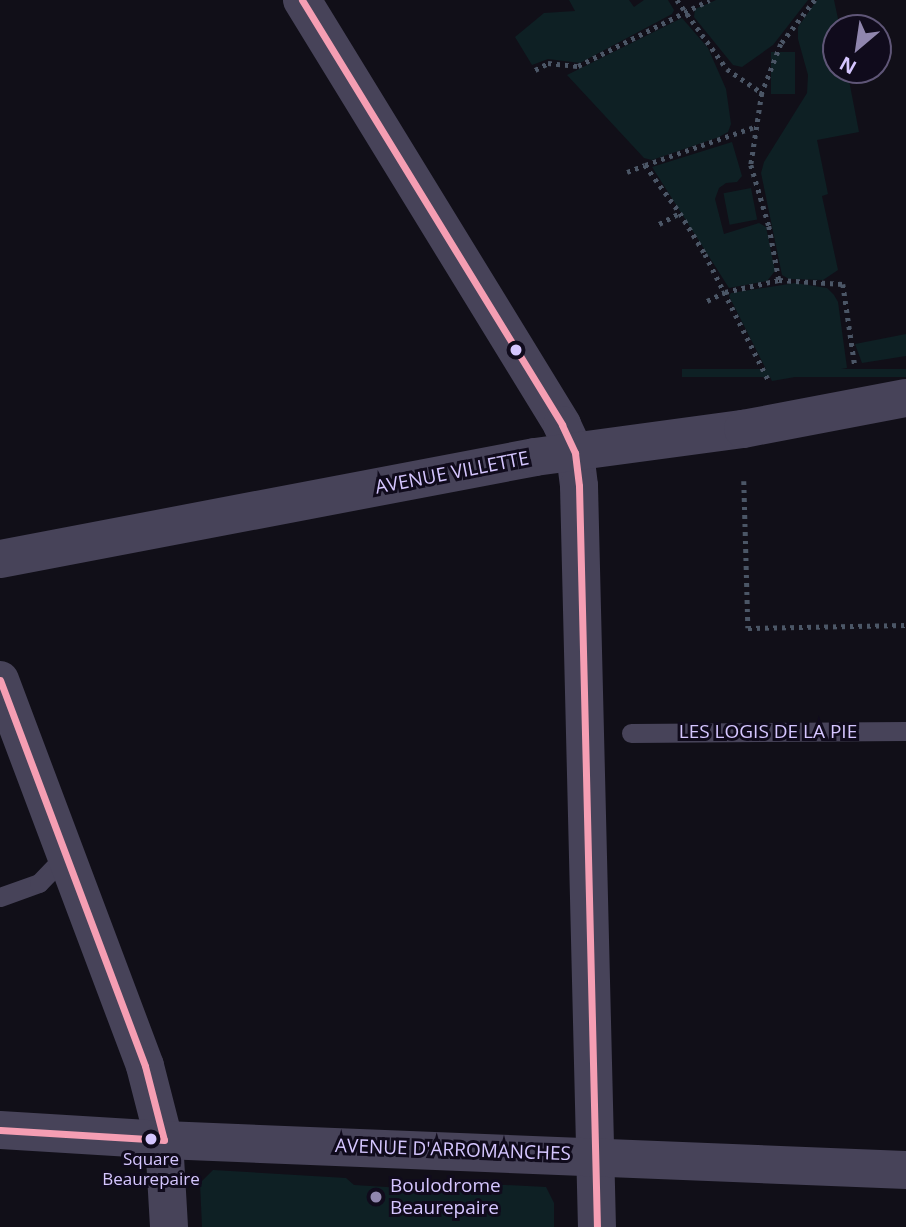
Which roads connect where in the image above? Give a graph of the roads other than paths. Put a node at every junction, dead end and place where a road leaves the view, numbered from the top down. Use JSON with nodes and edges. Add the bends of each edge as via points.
{"nodes":[{"id":1,"x":302,"y":0,"type":"edge"},
{"id":2,"x":906,"y":398,"type":"edge"},
{"id":3,"x":575,"y":453,"type":"junction"},
{"id":4,"x":0,"y":559,"type":"edge"},
{"id":5,"x":0,"y":680,"type":"edge"},
{"id":6,"x":906,"y":732,"type":"edge"},
{"id":7,"x":631,"y":733,"type":"dead end"},
{"id":8,"x":66,"y":855,"type":"junction"},
{"id":9,"x":0,"y":897,"type":"edge"},
{"id":10,"x":0,"y":1130,"type":"edge"},
{"id":11,"x":164,"y":1140,"type":"junction"},
{"id":12,"x":595,"y":1156,"type":"junction"},
{"id":13,"x":906,"y":1170,"type":"edge"},
{"id":14,"x":169,"y":1227,"type":"edge"},
{"id":15,"x":597,"y":1227,"type":"edge"}],
"edges":[{"from":1,"to":3,"type":"street","via":[[555,413]]},
{"from":2,"to":3,"type":"street","name":"AVENUE VILLETTE","via":[[743,429]]},
{"from":3,"to":4,"type":"street","name":"AVENUE VILLETTE"},
{"from":3,"to":12,"type":"street"},
{"from":5,"to":8,"type":"street"},
{"from":6,"to":7,"type":"lane","name":"LES LOGIS DE LA PIE"},
{"from":8,"to":9,"type":"lane","via":[[39,883]]},
{"from":8,"to":11,"type":"street","via":[[145,1066]]},
{"from":10,"to":11,"type":"street","name":"AVENUE D'ARROMANCHES"},
{"from":11,"to":12,"type":"street","name":"AVENUE D'ARROMANCHES"},
{"from":11,"to":14,"type":"street"},
{"from":12,"to":13,"type":"street","name":"AVENUE D'ARROMANCHES"},
{"from":12,"to":15,"type":"street"}]}
